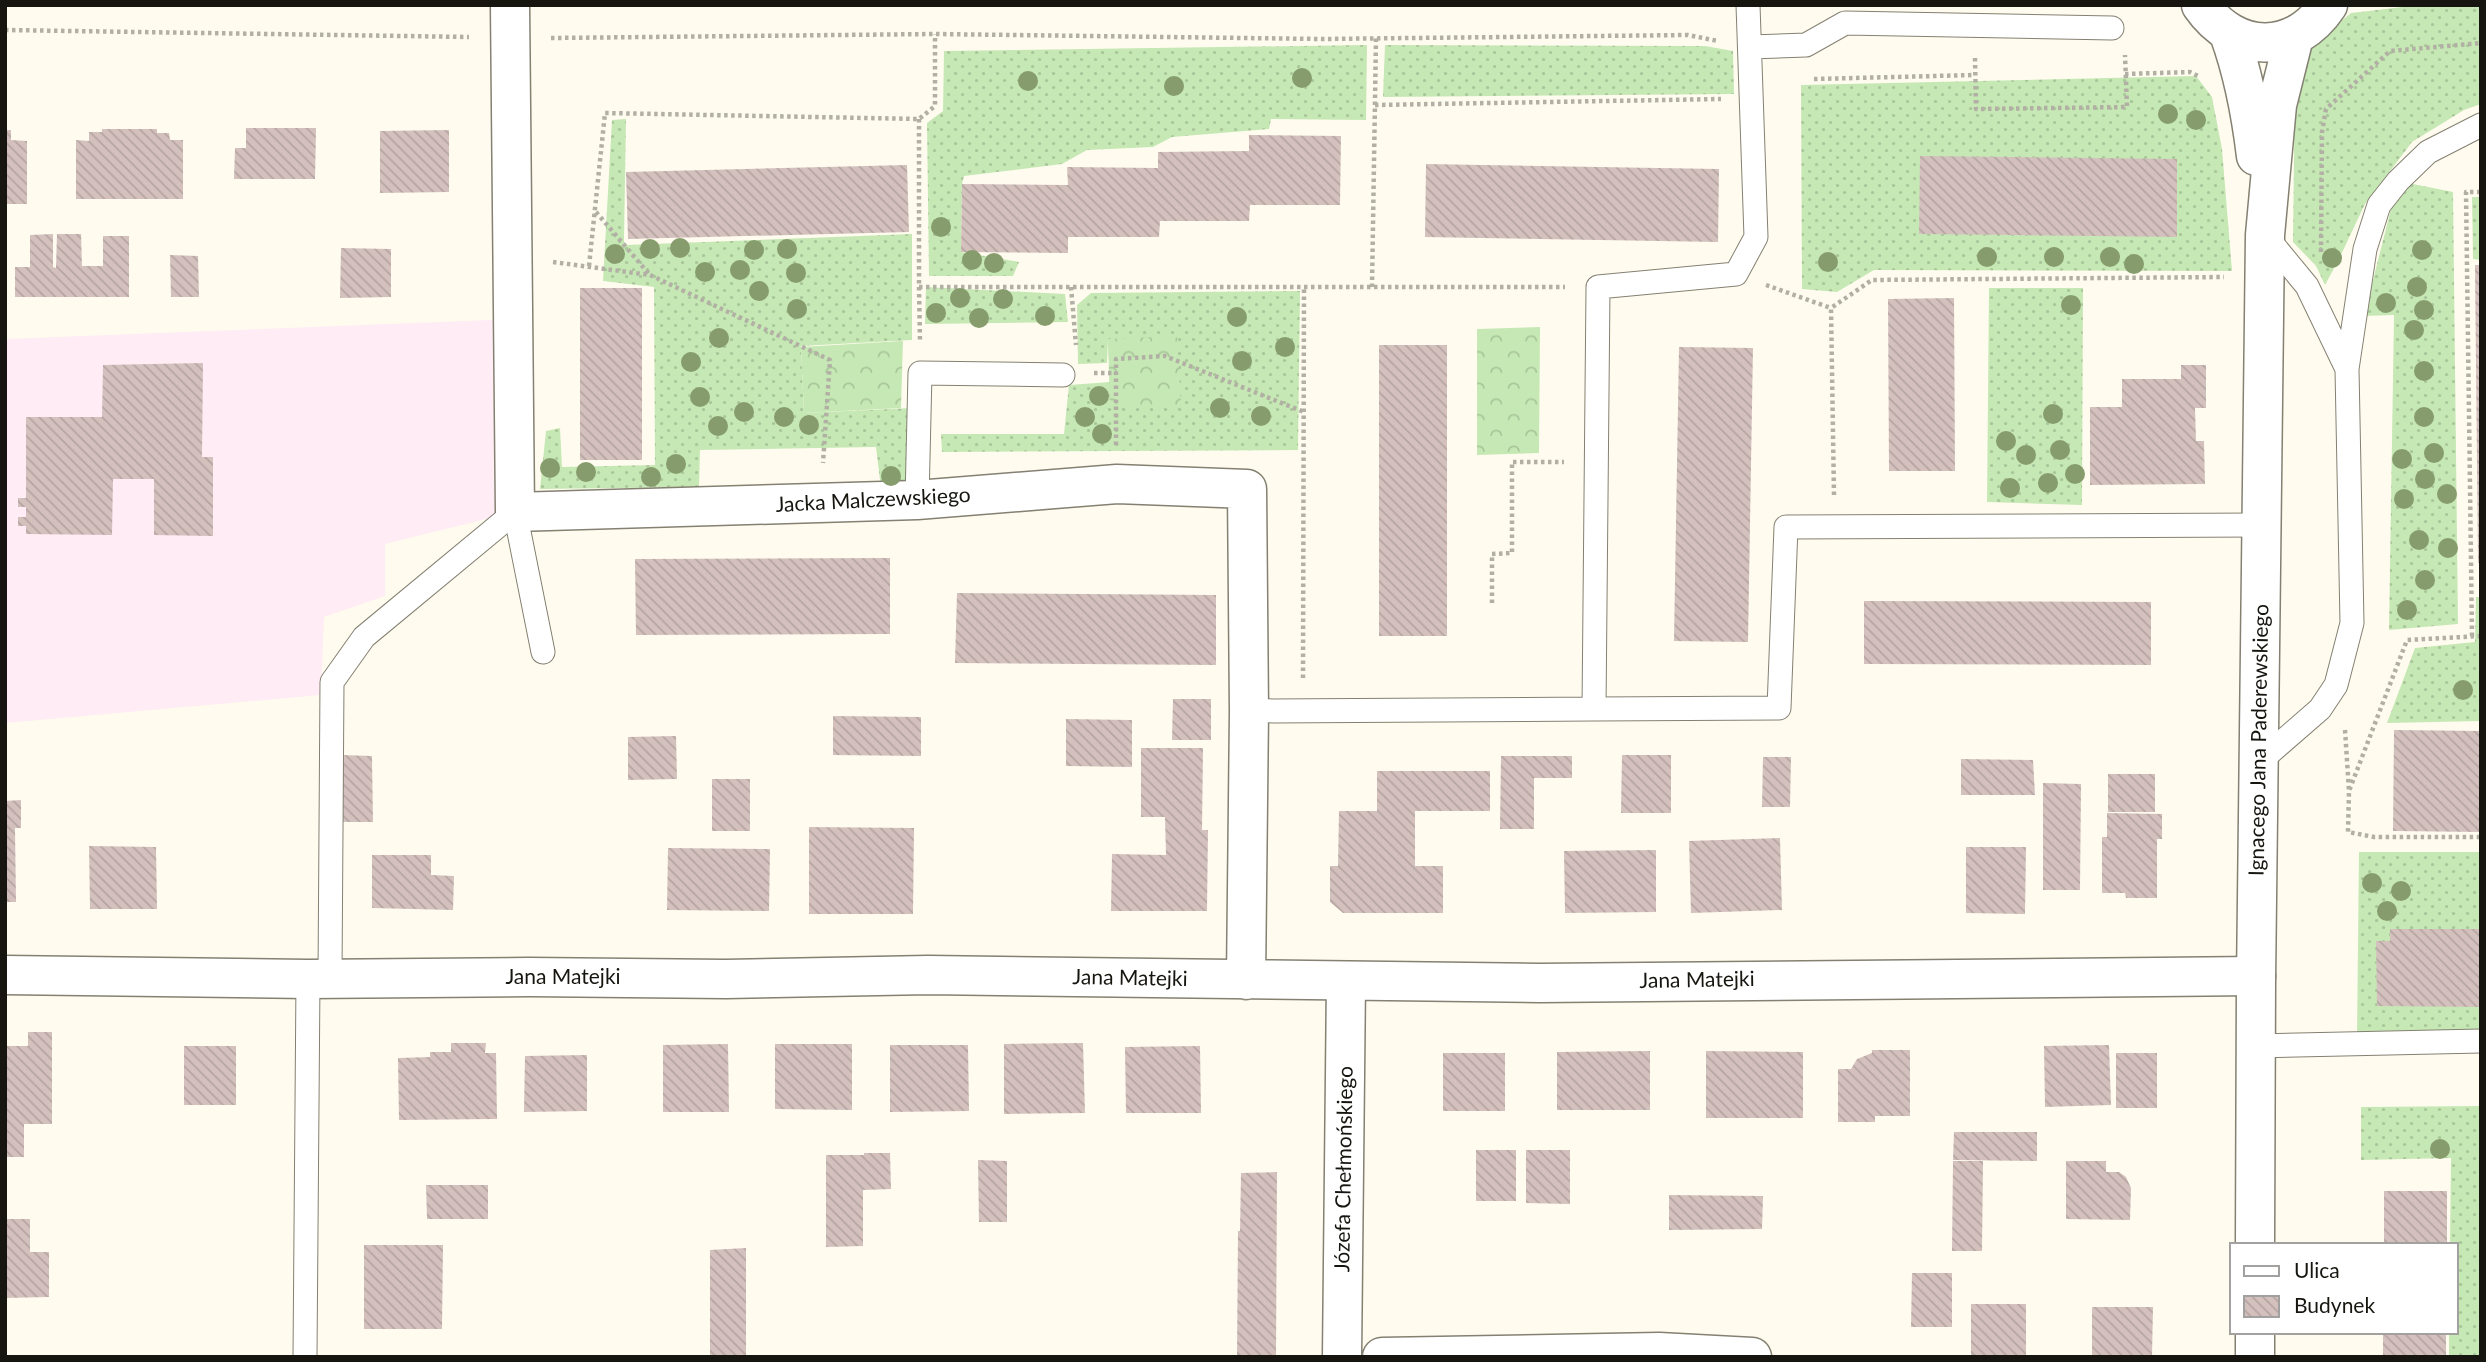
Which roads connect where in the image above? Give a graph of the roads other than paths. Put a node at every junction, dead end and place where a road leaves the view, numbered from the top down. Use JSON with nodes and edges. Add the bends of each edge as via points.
{"nodes":[{"id":1,"x":1748,"y":5,"type":"edge"},
{"id":2,"x":2201,"y":5,"type":"edge"},
{"id":3,"x":2328,"y":5,"type":"edge"},
{"id":4,"x":510,"y":21,"type":"edge"},
{"id":5,"x":2112,"y":27,"type":"road end"},
{"id":6,"x":2229,"y":34,"type":"junction"},
{"id":7,"x":2294,"y":37,"type":"junction"},
{"id":8,"x":1750,"y":47,"type":"junction"},
{"id":9,"x":2481,"y":125,"type":"edge"},
{"id":10,"x":2265,"y":235,"type":"junction"},
{"id":11,"x":2347,"y":369,"type":"junction"},
{"id":12,"x":1063,"y":374,"type":"dead end"},
{"id":13,"x":918,"y":500,"type":"junction"},
{"id":14,"x":515,"y":512,"type":"junction"},
{"id":15,"x":2261,"y":525,"type":"junction"},
{"id":16,"x":543,"y":652,"type":"dead end"},
{"id":17,"x":1594,"y":709,"type":"junction"},
{"id":18,"x":1249,"y":711,"type":"junction"},
{"id":19,"x":2258,"y":763,"type":"junction"},
{"id":20,"x":5,"y":975,"type":"edge"},
{"id":21,"x":2256,"y":976,"type":"junction"},
{"id":22,"x":319,"y":978,"type":"junction"},
{"id":23,"x":1246,"y":980,"type":"junction"},
{"id":24,"x":1346,"y":981,"type":"junction"},
{"id":25,"x":2481,"y":1041,"type":"edge"},
{"id":26,"x":2255,"y":1046,"type":"junction"},
{"id":27,"x":2255,"y":1243,"type":"edge"},
{"id":28,"x":2255,"y":1334,"type":"edge"},
{"id":29,"x":305,"y":1357,"type":"edge"},
{"id":30,"x":1342,"y":1357,"type":"edge"},
{"id":31,"x":1382,"y":1357,"type":"edge"},
{"id":32,"x":1752,"y":1357,"type":"edge"},
{"id":33,"x":2255,"y":1357,"type":"edge"}],
"edges":[{"from":1,"to":8,"type":"lane"},
{"from":2,"to":6,"type":"street"},
{"from":3,"to":7,"type":"street","via":[[2309,28]]},
{"from":4,"to":14,"type":"street"},
{"from":5,"to":8,"type":"lane","via":[[1845,23],[1806,44]]},
{"from":6,"to":7,"type":"street","via":[[2250,42],[2273,43]]},
{"from":6,"to":10,"type":"street","name":"Ignacego Jana Paderewskiego","via":[[2250,103]]},
{"from":7,"to":10,"type":"street","name":"Ignacego Jana Paderewskiego","via":[[2277,105]]},
{"from":8,"to":17,"type":"lane","via":[[1756,237],[1736,274],[1598,287]]},
{"from":9,"to":11,"type":"lane","via":[[2428,152],[2379,205],[2365,249]]},
{"from":10,"to":11,"type":"lane","via":[[2307,286]]},
{"from":10,"to":15,"type":"street","name":"Ignacego Jana Paderewskiego"},
{"from":11,"to":19,"type":"lane","via":[[2352,623],[2336,685],[2320,709]]},
{"from":12,"to":13,"type":"lane","via":[[920,373]]},
{"from":13,"to":14,"type":"street","name":"Jacka Malczewskiego"},
{"from":13,"to":18,"type":"street","name":"Jacka Malczewskiego","via":[[1117,484],[1247,489]]},
{"from":14,"to":16,"type":"lane"},
{"from":14,"to":22,"type":"lane","via":[[364,636],[332,682]]},
{"from":15,"to":17,"type":"lane","via":[[1786,527],[1779,708]]},
{"from":15,"to":19,"type":"street","name":"Ignacego Jana Paderewskiego"},
{"from":17,"to":18,"type":"lane"},
{"from":18,"to":23,"type":"street","name":"Jacka Malczewskiego"},
{"from":19,"to":21,"type":"street","name":"Ignacego Jana Paderewskiego"},
{"from":20,"to":22,"type":"street","name":"Jana Matejki"},
{"from":21,"to":24,"type":"street","name":"Jana Matejki"},
{"from":21,"to":26,"type":"street","name":"Ignacego Jana Paderewskiego"},
{"from":22,"to":23,"type":"street","name":"Jana Matejki","via":[[928,975]]},
{"from":22,"to":29,"type":"lane"},
{"from":23,"to":24,"type":"street","name":"Jana Matejki"},
{"from":24,"to":30,"type":"street","name":"Józefa Chełmońskiego"},
{"from":25,"to":26,"type":"lane"},
{"from":26,"to":27,"type":"street","name":"Ignacego Jana Paderewskiego"},
{"from":28,"to":33,"type":"street"},
{"from":31,"to":32,"type":"street","via":[[1659,1352]]}]}
